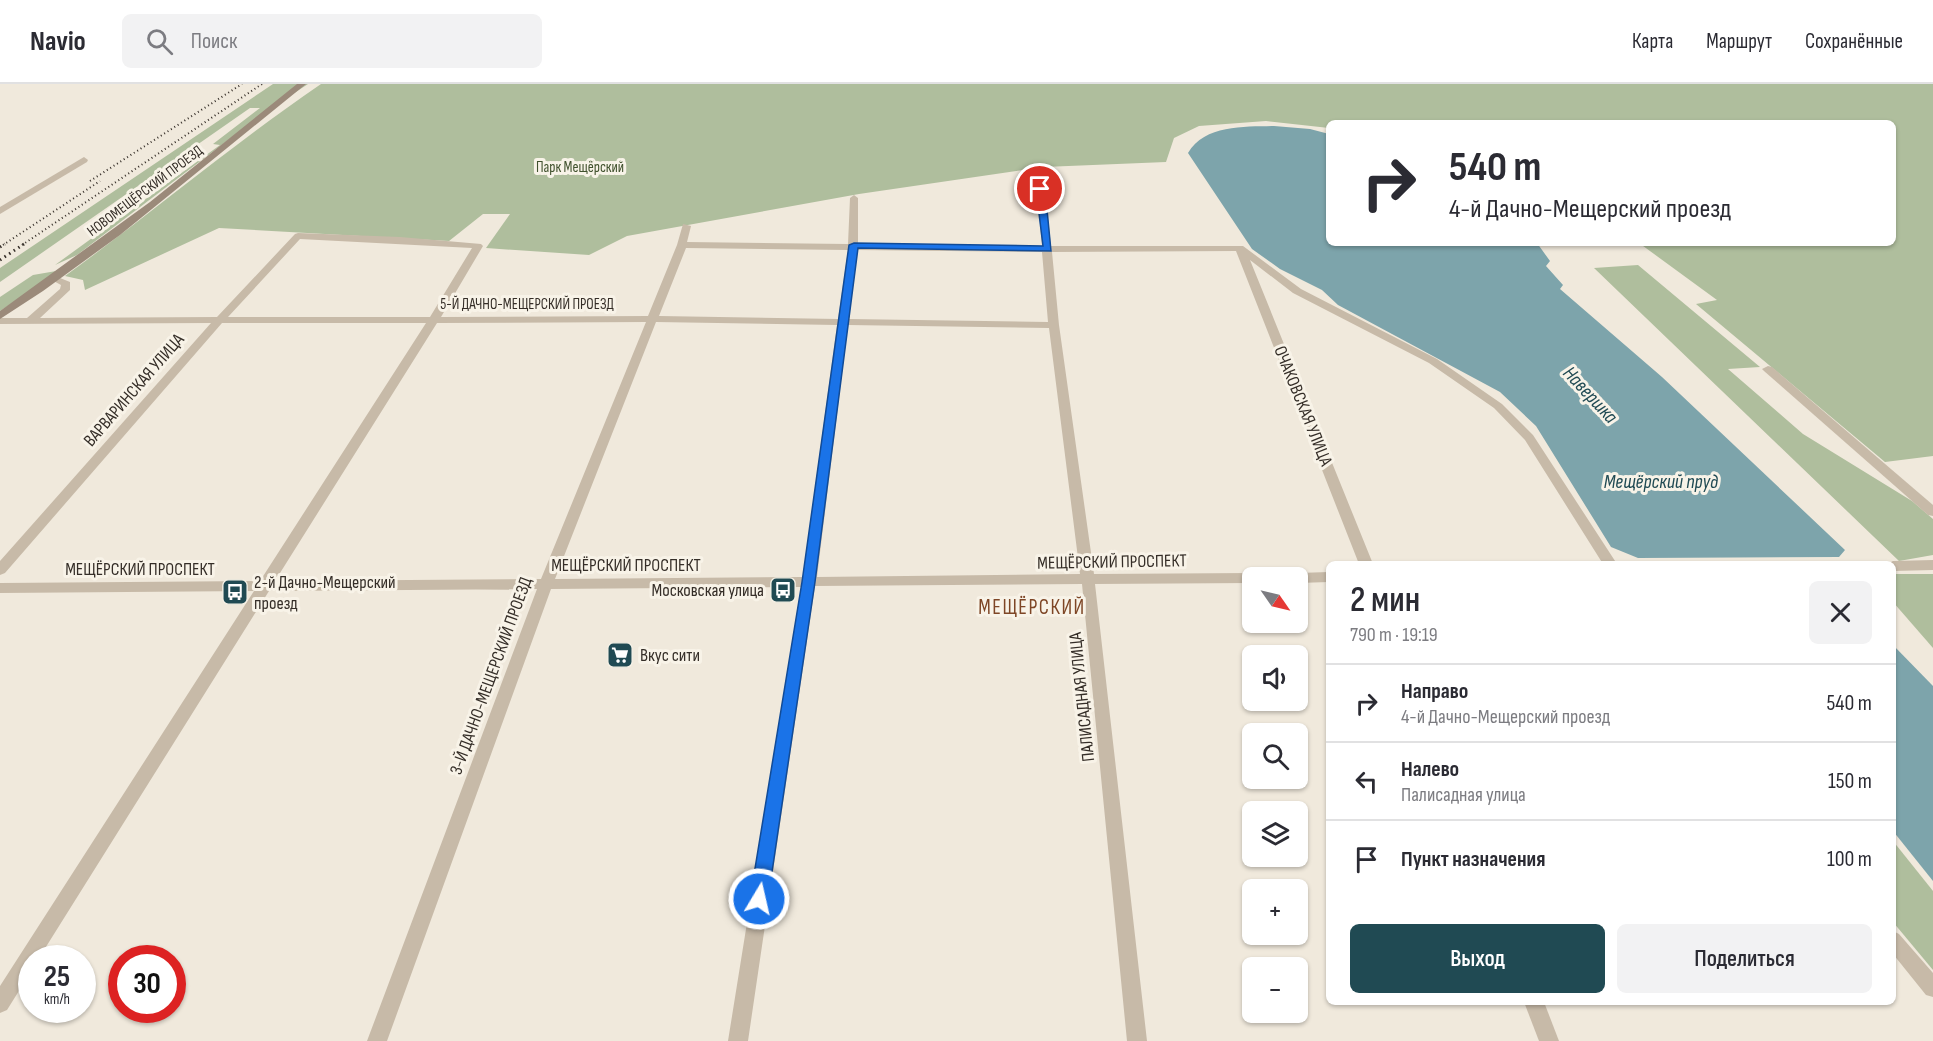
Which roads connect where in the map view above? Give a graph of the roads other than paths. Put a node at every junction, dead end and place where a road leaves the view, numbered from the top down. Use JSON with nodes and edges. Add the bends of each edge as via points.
{"nodes":[{"id":1,"x":302,"y":84,"type":"edge"},
{"id":2,"x":84,"y":160,"type":"dead end"},
{"id":3,"x":1039,"y":171,"type":"dead end"},
{"id":4,"x":854,"y":198,"type":"dead end"},
{"id":5,"x":0,"y":211,"type":"edge"},
{"id":6,"x":686,"y":226,"type":"dead end"},
{"id":7,"x":682,"y":245,"type":"junction"},
{"id":8,"x":854,"y":245,"type":"junction"},
{"id":9,"x":1240,"y":248,"type":"junction"},
{"id":10,"x":1048,"y":249,"type":"junction"},
{"id":11,"x":55,"y":279,"type":"junction"},
{"id":12,"x":0,"y":316,"type":"edge"},
{"id":13,"x":434,"y":319,"type":"junction"},
{"id":14,"x":651,"y":319,"type":"junction"},
{"id":15,"x":31,"y":320,"type":"junction"},
{"id":16,"x":0,"y":321,"type":"edge"},
{"id":17,"x":219,"y":321,"type":"junction"},
{"id":18,"x":843,"y":321,"type":"junction"},
{"id":19,"x":1054,"y":325,"type":"junction"},
{"id":20,"x":1768,"y":369,"type":"dead end"},
{"id":21,"x":1933,"y":512,"type":"edge"},
{"id":22,"x":1365,"y":561,"type":"edge"},
{"id":23,"x":1608,"y":561,"type":"edge"},
{"id":24,"x":1933,"y":565,"type":"edge"},
{"id":25,"x":1896,"y":566,"type":"edge"},
{"id":26,"x":0,"y":570,"type":"edge"},
{"id":27,"x":1326,"y":577,"type":"edge"},
{"id":28,"x":1242,"y":578,"type":"edge"},
{"id":29,"x":1308,"y":578,"type":"edge"},
{"id":30,"x":1088,"y":580,"type":"junction"},
{"id":31,"x":808,"y":582,"type":"junction"},
{"id":32,"x":546,"y":583,"type":"junction"},
{"id":33,"x":265,"y":587,"type":"junction"},
{"id":34,"x":0,"y":588,"type":"edge"},
{"id":35,"x":1896,"y":944,"type":"edge"},
{"id":36,"x":1933,"y":988,"type":"edge"},
{"id":37,"x":0,"y":1003,"type":"edge"},
{"id":38,"x":1535,"y":1005,"type":"edge"},
{"id":39,"x":377,"y":1041,"type":"edge"},
{"id":40,"x":738,"y":1041,"type":"edge"},
{"id":41,"x":1137,"y":1041,"type":"edge"},
{"id":42,"x":1549,"y":1041,"type":"edge"}],
"edges":[{"from":1,"to":11,"type":"street","name":"НОВОМЕЩЁРСКИЙ ПРОЕЗД"},
{"from":2,"to":5,"type":"street"},
{"from":3,"to":10,"type":"street","name":"ПАЛИСАДНАЯ УЛИЦА"},
{"from":4,"to":8,"type":"street"},
{"from":6,"to":7,"type":"street","name":"3-Й ДАЧНО-МЕЩЕРСКИЙ ПРОЕЗД"},
{"from":7,"to":8,"type":"street"},
{"from":7,"to":14,"type":"street","name":"3-Й ДАЧНО-МЕЩЕРСКИЙ ПРОЕЗД"},
{"from":8,"to":10,"type":"street"},
{"from":8,"to":18,"type":"street"},
{"from":9,"to":10,"type":"street"},
{"from":9,"to":22,"type":"street","name":"ОЧАКОВСКАЯ УЛИЦА"},
{"from":9,"to":23,"type":"street","via":[[1298,291],[1433,362],[1498,406],[1529,438]]},
{"from":10,"to":19,"type":"street","name":"ПАЛИСАДНАЯ УЛИЦА"},
{"from":11,"to":12,"type":"street","name":"НОВОМЕЩЁРСКИЙ ПРОЕЗД"},
{"from":11,"to":15,"type":"street","via":[[66,284],[65,290]]},
{"from":13,"to":14,"type":"street","name":"5-Й ДАЧНО-МЕЩЕРСКИЙ ПРОЕЗД"},
{"from":13,"to":17,"type":"street","name":"5-Й ДАЧНО-МЕЩЕРСКИЙ ПРОЕЗД"},
{"from":13,"to":17,"type":"street","name":"ВАРВАРИНСКАЯ УЛИЦА","via":[[478,246],[298,236]]},
{"from":13,"to":33,"type":"street"},
{"from":14,"to":18,"type":"street","name":"5-Й ДАЧНО-МЕЩЕРСКИЙ ПРОЕЗД"},
{"from":14,"to":32,"type":"street","name":"3-Й ДАЧНО-МЕЩЕРСКИЙ ПРОЕЗД"},
{"from":15,"to":16,"type":"street","name":"5-Й ДАЧНО-МЕЩЕРСКИЙ ПРОЕЗД"},
{"from":15,"to":17,"type":"street","name":"5-Й ДАЧНО-МЕЩЕРСКИЙ ПРОЕЗД"},
{"from":17,"to":26,"type":"street","name":"ВАРВАРИНСКАЯ УЛИЦА"},
{"from":18,"to":19,"type":"street","name":"5-Й ДАЧНО-МЕЩЕРСКИЙ ПРОЕЗД"},
{"from":18,"to":31,"type":"street"},
{"from":19,"to":30,"type":"street","name":"ПАЛИСАДНАЯ УЛИЦА"},
{"from":20,"to":21,"type":"street"},
{"from":24,"to":25,"type":"street"},
{"from":27,"to":29,"type":"street"},
{"from":28,"to":30,"type":"street","name":"МЕЩЁРСКИЙ ПРОСПЕКТ"},
{"from":30,"to":31,"type":"street","name":"МЕЩЁРСКИЙ ПРОСПЕКТ"},
{"from":30,"to":41,"type":"street","name":"ПАЛИСАДНАЯ УЛИЦА"},
{"from":31,"to":32,"type":"street","name":"МЕЩЁРСКИЙ ПРОСПЕКТ"},
{"from":31,"to":40,"type":"street"},
{"from":32,"to":33,"type":"street","name":"МЕЩЁРСКИЙ ПРОСПЕКТ"},
{"from":32,"to":39,"type":"street","name":"3-Й ДАЧНО-МЕЩЕРСКИЙ ПРОЕЗД"},
{"from":33,"to":34,"type":"street","name":"МЕЩЁРСКИЙ ПРОСПЕКТ"},
{"from":33,"to":37,"type":"street"},
{"from":35,"to":36,"type":"street"},
{"from":38,"to":42,"type":"street"}]}
